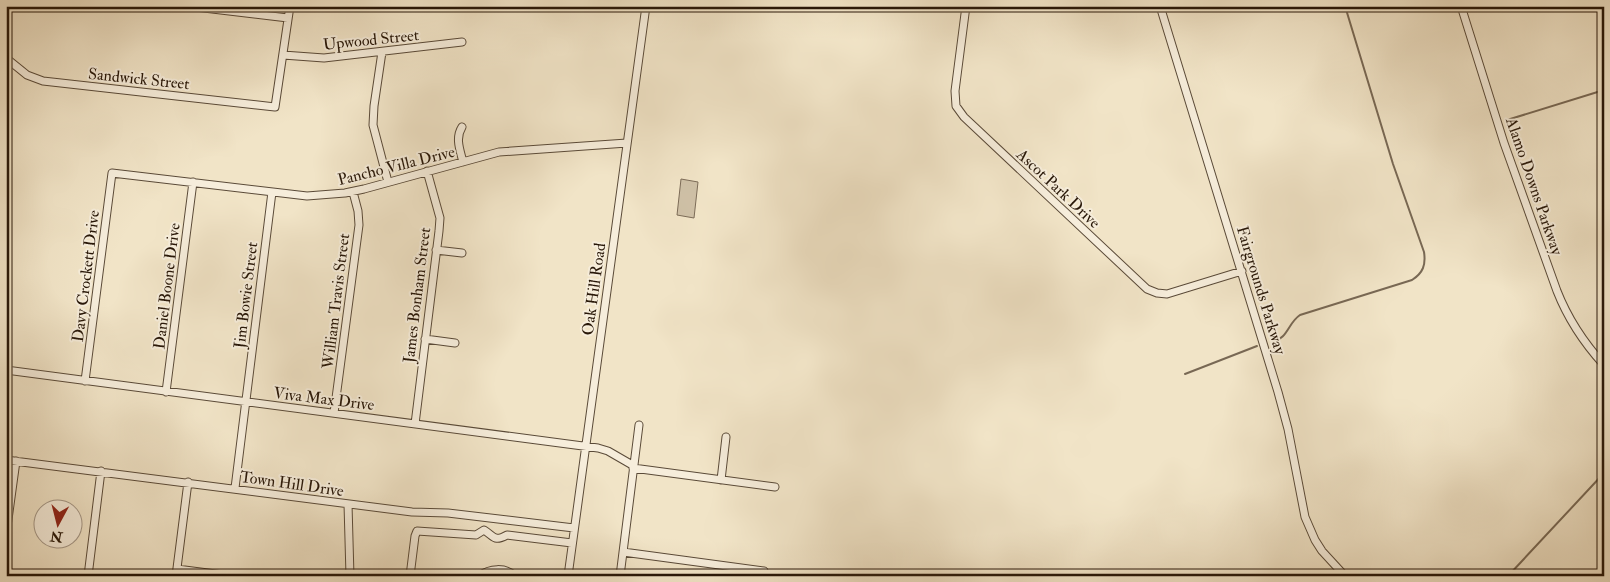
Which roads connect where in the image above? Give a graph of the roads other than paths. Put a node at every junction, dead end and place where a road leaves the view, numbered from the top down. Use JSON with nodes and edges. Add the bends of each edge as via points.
{"nodes":[{"id":1,"x":187,"y":6,"type":"edge"},
{"id":2,"x":290,"y":6,"type":"edge"},
{"id":3,"x":646,"y":6,"type":"edge"},
{"id":4,"x":966,"y":6,"type":"edge"},
{"id":5,"x":1160,"y":6,"type":"edge"},
{"id":6,"x":1461,"y":6,"type":"edge"},
{"id":7,"x":288,"y":18,"type":"junction"},
{"id":8,"x":462,"y":42,"type":"dead end"},
{"id":9,"x":382,"y":52,"type":"junction"},
{"id":10,"x":283,"y":55,"type":"junction"},
{"id":11,"x":6,"y":58,"type":"edge"},
{"id":12,"x":462,"y":126,"type":"dead end"},
{"id":13,"x":627,"y":143,"type":"junction"},
{"id":14,"x":463,"y":162,"type":"junction"},
{"id":15,"x":427,"y":171,"type":"junction"},
{"id":16,"x":112,"y":173,"type":"joint"},
{"id":17,"x":193,"y":182,"type":"junction"},
{"id":18,"x":388,"y":182,"type":"junction"},
{"id":19,"x":272,"y":192,"type":"junction"},
{"id":20,"x":353,"y":192,"type":"junction"},
{"id":21,"x":436,"y":250,"type":"junction"},
{"id":22,"x":462,"y":253,"type":"dead end"},
{"id":23,"x":1242,"y":271,"type":"junction"},
{"id":24,"x":425,"y":340,"type":"junction"},
{"id":25,"x":455,"y":343,"type":"dead end"},
{"id":26,"x":1604,"y":365,"type":"edge"},
{"id":27,"x":6,"y":370,"type":"edge"},
{"id":28,"x":85,"y":381,"type":"junction"},
{"id":29,"x":166,"y":392,"type":"junction"},
{"id":30,"x":246,"y":402,"type":"junction"},
{"id":31,"x":334,"y":414,"type":"junction"},
{"id":32,"x":414,"y":424,"type":"junction"},
{"id":33,"x":639,"y":425,"type":"dead end"},
{"id":34,"x":726,"y":437,"type":"dead end"},
{"id":35,"x":585,"y":446,"type":"junction"},
{"id":36,"x":6,"y":460,"type":"edge"},
{"id":37,"x":16,"y":461,"type":"junction"},
{"id":38,"x":634,"y":467,"type":"junction"},
{"id":39,"x":101,"y":471,"type":"junction"},
{"id":40,"x":721,"y":480,"type":"junction"},
{"id":41,"x":188,"y":482,"type":"junction"},
{"id":42,"x":775,"y":487,"type":"dead end"},
{"id":43,"x":235,"y":488,"type":"junction"},
{"id":44,"x":348,"y":504,"type":"junction"},
{"id":45,"x":574,"y":528,"type":"junction"},
{"id":46,"x":6,"y":534,"type":"edge"},
{"id":47,"x":572,"y":543,"type":"junction"},
{"id":48,"x":623,"y":552,"type":"junction"},
{"id":49,"x":764,"y":571,"type":"dead end"},
{"id":50,"x":177,"y":572,"type":"edge"},
{"id":51,"x":88,"y":576,"type":"edge"},
{"id":52,"x":231,"y":576,"type":"edge"},
{"id":53,"x":350,"y":576,"type":"edge"},
{"id":54,"x":410,"y":576,"type":"edge"},
{"id":55,"x":480,"y":576,"type":"edge"},
{"id":56,"x":515,"y":576,"type":"edge"},
{"id":57,"x":568,"y":576,"type":"edge"},
{"id":58,"x":620,"y":576,"type":"edge"},
{"id":59,"x":1345,"y":576,"type":"edge"}],
"edges":[{"from":1,"to":7,"type":"street"},
{"from":2,"to":7,"type":"street"},
{"from":3,"to":13,"type":"street","name":"Oak Hill Road"},
{"from":4,"to":23,"type":"street","name":"Ascot Park Drive","via":[[955,91],[956,106],[964,117],[1147,289],[1167,294]]},
{"from":5,"to":23,"type":"street","name":"Fairgrounds Parkway"},
{"from":6,"to":26,"type":"street","name":"Alamo Downs Parkway","via":[[1504,143],[1557,291],[1574,326]]},
{"from":7,"to":10,"type":"street"},
{"from":8,"to":9,"type":"street","name":"Upwood Street"},
{"from":9,"to":10,"type":"street","name":"Upwood Street","via":[[319,58]]},
{"from":9,"to":18,"type":"street","via":[[374,125]]},
{"from":10,"to":11,"type":"street","name":"Sandwick Street","via":[[275,107],[43,81],[27,74]]},
{"from":12,"to":14,"type":"street","via":[[458,141]]},
{"from":13,"to":14,"type":"street","name":"Pancho Villa Drive","via":[[506,151]]},
{"from":13,"to":35,"type":"street","name":"Oak Hill Road"},
{"from":14,"to":15,"type":"street","name":"Pancho Villa Drive"},
{"from":15,"to":18,"type":"street","name":"Pancho Villa Drive"},
{"from":15,"to":21,"type":"street","name":"James Bonham Street","via":[[440,218]]},
{"from":16,"to":17,"type":"street","name":"Pancho Villa Drive"},
{"from":16,"to":28,"type":"street","name":"Davy Crockett Drive"},
{"from":17,"to":19,"type":"street","name":"Pancho Villa Drive"},
{"from":17,"to":29,"type":"street","name":"Daniel Boone Drive"},
{"from":18,"to":20,"type":"street","name":"Pancho Villa Drive"},
{"from":19,"to":20,"type":"street","name":"Pancho Villa Drive","via":[[307,196]]},
{"from":19,"to":30,"type":"street","name":"Jim Bowie Street"},
{"from":20,"to":31,"type":"street","name":"William Travis Street","via":[[359,225]]},
{"from":21,"to":22,"type":"street"},
{"from":21,"to":24,"type":"street","name":"James Bonham Street"},
{"from":23,"to":59,"type":"street","name":"Fairgrounds Parkway","via":[[1288,428],[1306,517],[1322,551]]},
{"from":24,"to":25,"type":"street"},
{"from":24,"to":32,"type":"street","name":"James Bonham Street"},
{"from":27,"to":28,"type":"street","name":"Viva Max Drive"},
{"from":28,"to":29,"type":"street","name":"Viva Max Drive"},
{"from":29,"to":30,"type":"street","name":"Viva Max Drive"},
{"from":30,"to":31,"type":"street","name":"Viva Max Drive"},
{"from":30,"to":43,"type":"street","name":"Jim Bowie Street"},
{"from":31,"to":32,"type":"street","name":"Viva Max Drive"},
{"from":32,"to":35,"type":"street","name":"Viva Max Drive"},
{"from":33,"to":38,"type":"street"},
{"from":34,"to":40,"type":"street"},
{"from":35,"to":38,"type":"street","name":"Viva Max Drive","via":[[608,451]]},
{"from":35,"to":45,"type":"street","name":"Oak Hill Road"},
{"from":36,"to":37,"type":"street","name":"Town Hill Drive"},
{"from":37,"to":39,"type":"street","name":"Town Hill Drive"},
{"from":37,"to":46,"type":"street"},
{"from":38,"to":40,"type":"street","name":"Viva Max Drive"},
{"from":38,"to":48,"type":"street"},
{"from":39,"to":41,"type":"street","name":"Town Hill Drive"},
{"from":39,"to":51,"type":"street"},
{"from":40,"to":42,"type":"street","name":"Viva Max Drive"},
{"from":41,"to":43,"type":"street","name":"Town Hill Drive"},
{"from":41,"to":50,"type":"street"},
{"from":43,"to":44,"type":"street","name":"Town Hill Drive"},
{"from":44,"to":45,"type":"street","name":"Town Hill Drive"},
{"from":44,"to":53,"type":"street"},
{"from":45,"to":47,"type":"street","name":"Oak Hill Road"},
{"from":47,"to":54,"type":"street","via":[[507,535],[496,539],[484,530],[476,535],[417,531]]},
{"from":47,"to":57,"type":"street","name":"Oak Hill Road"},
{"from":48,"to":49,"type":"street"},
{"from":48,"to":58,"type":"street"},
{"from":50,"to":52,"type":"street"},
{"from":55,"to":56,"type":"street","via":[[495,569]]}]}
